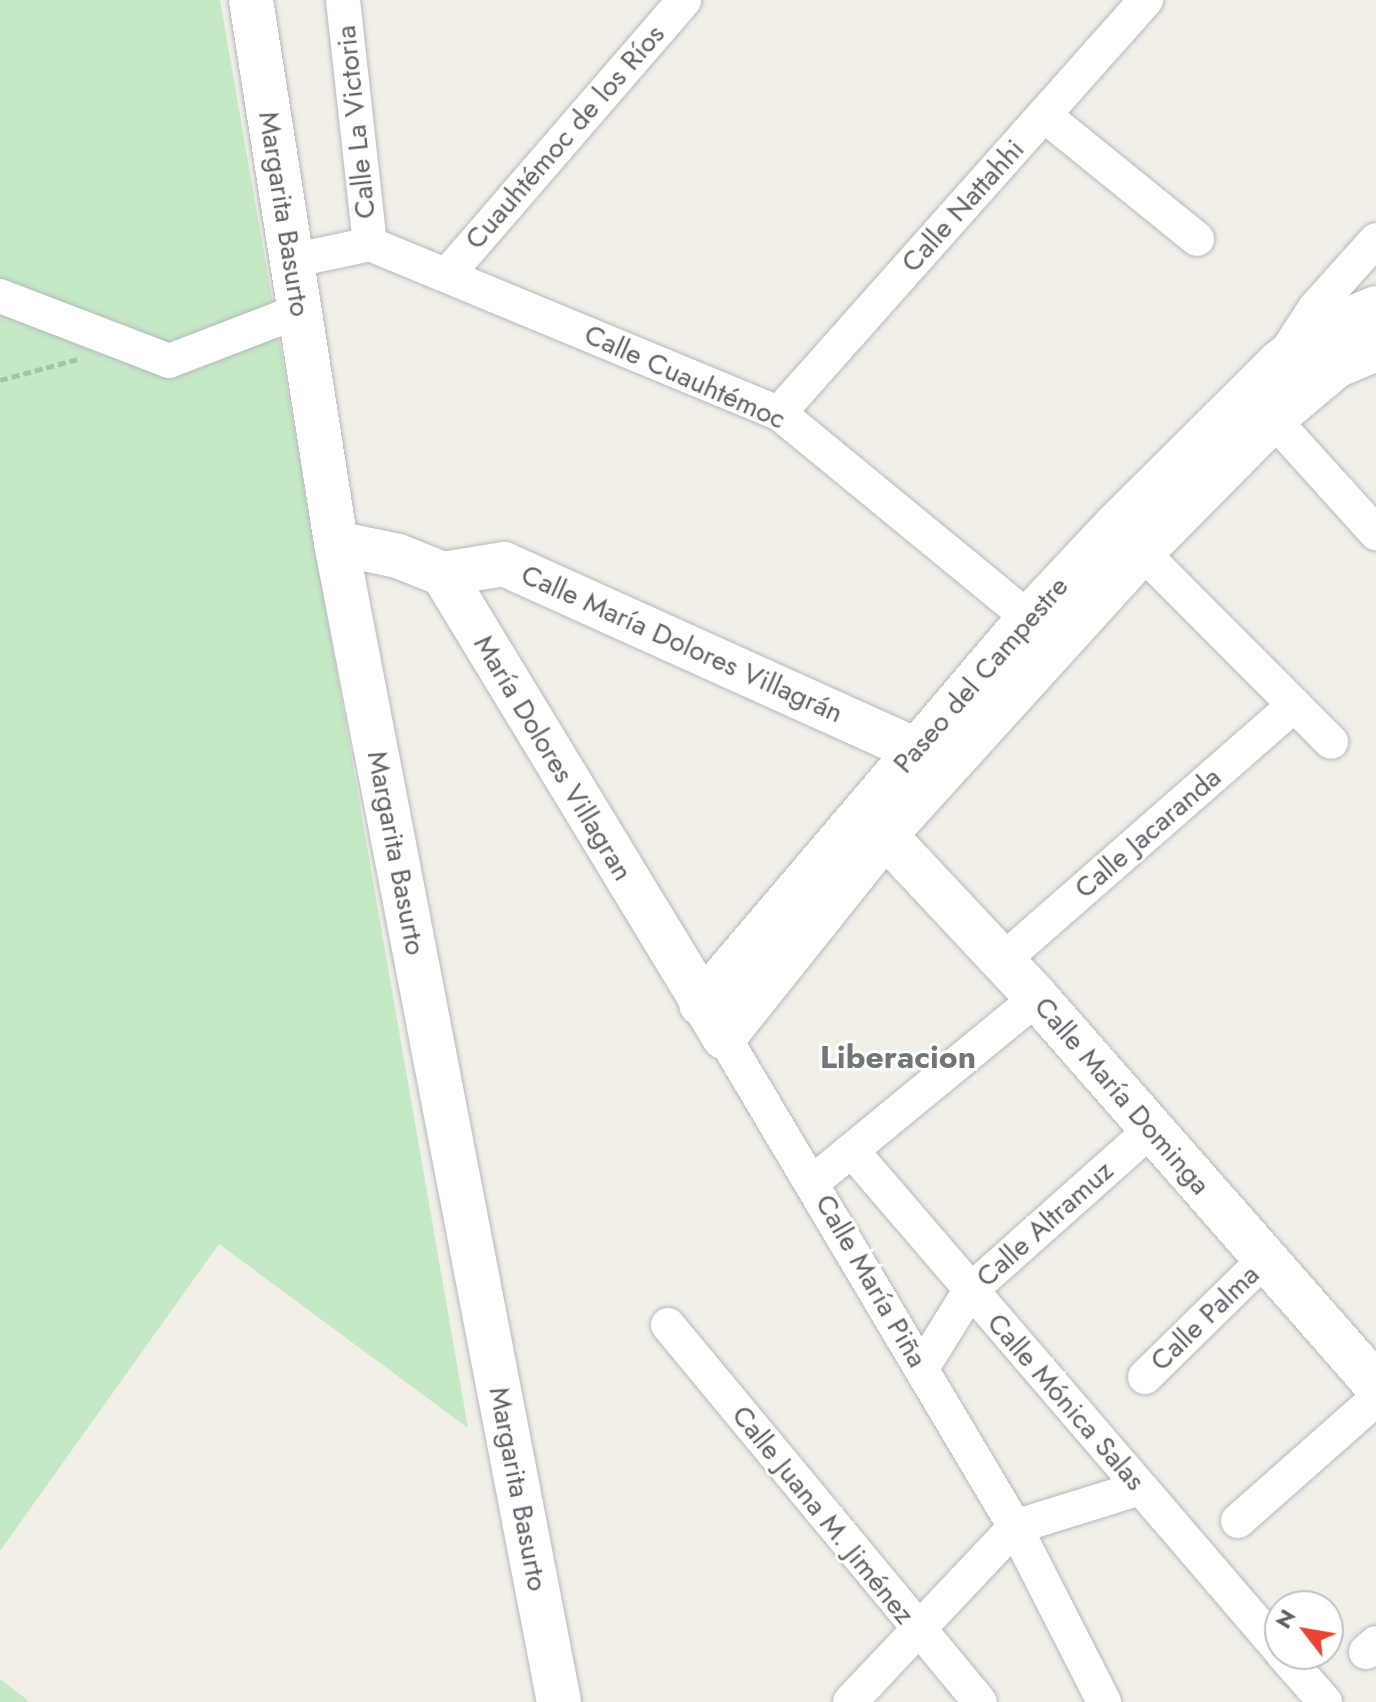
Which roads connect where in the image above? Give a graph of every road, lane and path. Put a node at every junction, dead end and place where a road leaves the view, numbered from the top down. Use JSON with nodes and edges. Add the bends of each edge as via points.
{"nodes":[{"id":1,"x":251,"y":0,"type":"edge"},
{"id":2,"x":343,"y":0,"type":"edge"},
{"id":3,"x":684,"y":0,"type":"edge"},
{"id":4,"x":1146,"y":0,"type":"edge"},
{"id":5,"x":1044,"y":115,"type":"junction"},
{"id":6,"x":1197,"y":239,"type":"dead end"},
{"id":7,"x":1376,"y":240,"type":"edge"},
{"id":8,"x":370,"y":244,"type":"junction"},
{"id":9,"x":291,"y":261,"type":"junction"},
{"id":10,"x":447,"y":275,"type":"junction"},
{"id":11,"x":0,"y":296,"type":"edge"},
{"id":12,"x":1376,"y":308,"type":"edge"},
{"id":13,"x":299,"y":311,"type":"junction"},
{"id":14,"x":130,"y":346,"type":"junction"},
{"id":15,"x":1376,"y":349,"type":"edge"},
{"id":16,"x":1279,"y":363,"type":"junction"},
{"id":17,"x":0,"y":380,"type":"edge"},
{"id":18,"x":779,"y":413,"type":"junction"},
{"id":19,"x":1273,"y":419,"type":"junction"},
{"id":20,"x":1376,"y":533,"type":"edge"},
{"id":21,"x":1129,"y":539,"type":"junction"},
{"id":22,"x":336,"y":543,"type":"junction"},
{"id":23,"x":443,"y":574,"type":"junction"},
{"id":24,"x":1029,"y":618,"type":"junction"},
{"id":25,"x":1294,"y":705,"type":"junction"},
{"id":26,"x":1331,"y":742,"type":"dead end"},
{"id":27,"x":916,"y":750,"type":"junction"},
{"id":28,"x":874,"y":823,"type":"junction"},
{"id":29,"x":1003,"y":960,"type":"junction"},
{"id":30,"x":1037,"y":998,"type":"junction"},
{"id":31,"x":712,"y":1020,"type":"junction"},
{"id":32,"x":1152,"y":1129,"type":"junction"},
{"id":33,"x":853,"y":1152,"type":"junction"},
{"id":34,"x":814,"y":1181,"type":"junction"},
{"id":35,"x":1265,"y":1259,"type":"junction"},
{"id":36,"x":970,"y":1291,"type":"junction"},
{"id":37,"x":668,"y":1325,"type":"dead end"},
{"id":38,"x":922,"y":1368,"type":"junction"},
{"id":39,"x":1145,"y":1377,"type":"dead end"},
{"id":40,"x":1376,"y":1385,"type":"edge"},
{"id":41,"x":1376,"y":1399,"type":"edge"},
{"id":42,"x":1140,"y":1488,"type":"junction"},
{"id":43,"x":1238,"y":1521,"type":"dead end"},
{"id":44,"x":1015,"y":1527,"type":"junction"},
{"id":45,"x":1264,"y":1631,"type":"edge"},
{"id":46,"x":918,"y":1632,"type":"junction"},
{"id":47,"x":1297,"y":1670,"type":"edge"},
{"id":48,"x":559,"y":1702,"type":"edge"},
{"id":49,"x":850,"y":1702,"type":"edge"},
{"id":50,"x":980,"y":1702,"type":"edge"},
{"id":51,"x":1104,"y":1702,"type":"edge"},
{"id":52,"x":1325,"y":1702,"type":"edge"}],
"edges":[{"from":1,"to":9,"type":"street","name":"Margarita Basurto"},
{"from":2,"to":8,"type":"street","name":"Calle La Victoria"},
{"from":3,"to":10,"type":"street","name":"Cuauhtémoc de los Ríos"},
{"from":4,"to":5,"type":"street","name":"Calle Nattahhi"},
{"from":5,"to":6,"type":"street"},
{"from":5,"to":18,"type":"street","name":"Calle Nattahhi"},
{"from":7,"to":16,"type":"street","via":[[1315,308]]},
{"from":8,"to":9,"type":"street"},
{"from":8,"to":10,"type":"street","name":"Calle Cuauhtémoc"},
{"from":9,"to":13,"type":"street","name":"Margarita Basurto"},
{"from":10,"to":18,"type":"street","name":"Calle Cuauhtémoc"},
{"from":11,"to":14,"type":"street"},
{"from":12,"to":16,"type":"street","name":"Paseo del Campestre","via":[[1319,332]]},
{"from":13,"to":14,"type":"street","via":[[169,361]]},
{"from":13,"to":22,"type":"street","name":"Margarita Basurto"},
{"from":14,"to":17,"type":"path"},
{"from":15,"to":19,"type":"street","name":"Paseo del Campestre","via":[[1336,366]]},
{"from":16,"to":21,"type":"street","name":"Paseo del Campestre"},
{"from":18,"to":24,"type":"street","name":"Calle Cuauhtémoc"},
{"from":19,"to":20,"type":"street"},
{"from":19,"to":21,"type":"street","name":"Paseo del Campestre"},
{"from":21,"to":24,"type":"street","name":"Paseo del Campestre"},
{"from":21,"to":25,"type":"street"},
{"from":21,"to":28,"type":"street","name":"Paseo del Campestre"},
{"from":22,"to":23,"type":"street","via":[[398,556]]},
{"from":22,"to":48,"type":"street","name":"Margarita Basurto"},
{"from":23,"to":27,"type":"street","name":"Calle María Dolores Villagrán","via":[[504,564]]},
{"from":23,"to":31,"type":"street","name":"María Dolores Villagran"},
{"from":24,"to":27,"type":"street","name":"Paseo del Campestre"},
{"from":25,"to":26,"type":"street"},
{"from":25,"to":29,"type":"street","name":"Calle Jacaranda"},
{"from":27,"to":28,"type":"street","name":"Paseo del Campestre"},
{"from":28,"to":29,"type":"street","name":"Calle María Dominga"},
{"from":28,"to":31,"type":"street","name":"Paseo del Campestre"},
{"from":29,"to":30,"type":"street","name":"Calle María Dominga"},
{"from":30,"to":32,"type":"street","name":"Calle María Dominga"},
{"from":30,"to":33,"type":"street"},
{"from":31,"to":34,"type":"street","name":"Calle María Piña"},
{"from":32,"to":35,"type":"street","name":"Calle María Dominga"},
{"from":32,"to":36,"type":"street","name":"Calle Altramuz"},
{"from":33,"to":34,"type":"street"},
{"from":33,"to":36,"type":"street","name":"Calle Mónica Salas"},
{"from":34,"to":38,"type":"street","name":"Calle María Piña"},
{"from":35,"to":39,"type":"street","name":"Calle Palma"},
{"from":35,"to":40,"type":"street","name":"Calle María Dominga"},
{"from":36,"to":38,"type":"street","name":"Calle Altramuz"},
{"from":36,"to":42,"type":"street","name":"Calle Mónica Salas"},
{"from":37,"to":46,"type":"street","name":"Calle Juana M. Jiménez"},
{"from":38,"to":44,"type":"street","name":"Calle María Piña"},
{"from":41,"to":43,"type":"street"},
{"from":42,"to":44,"type":"street"},
{"from":42,"to":45,"type":"street","name":"Calle Mónica Salas"},
{"from":44,"to":46,"type":"street"},
{"from":44,"to":51,"type":"street","name":"Calle María Piña"},
{"from":46,"to":49,"type":"street"},
{"from":46,"to":50,"type":"street","name":"Calle Juana M. Jiménez"},
{"from":47,"to":52,"type":"street","name":"Calle Mónica Salas"}]}
